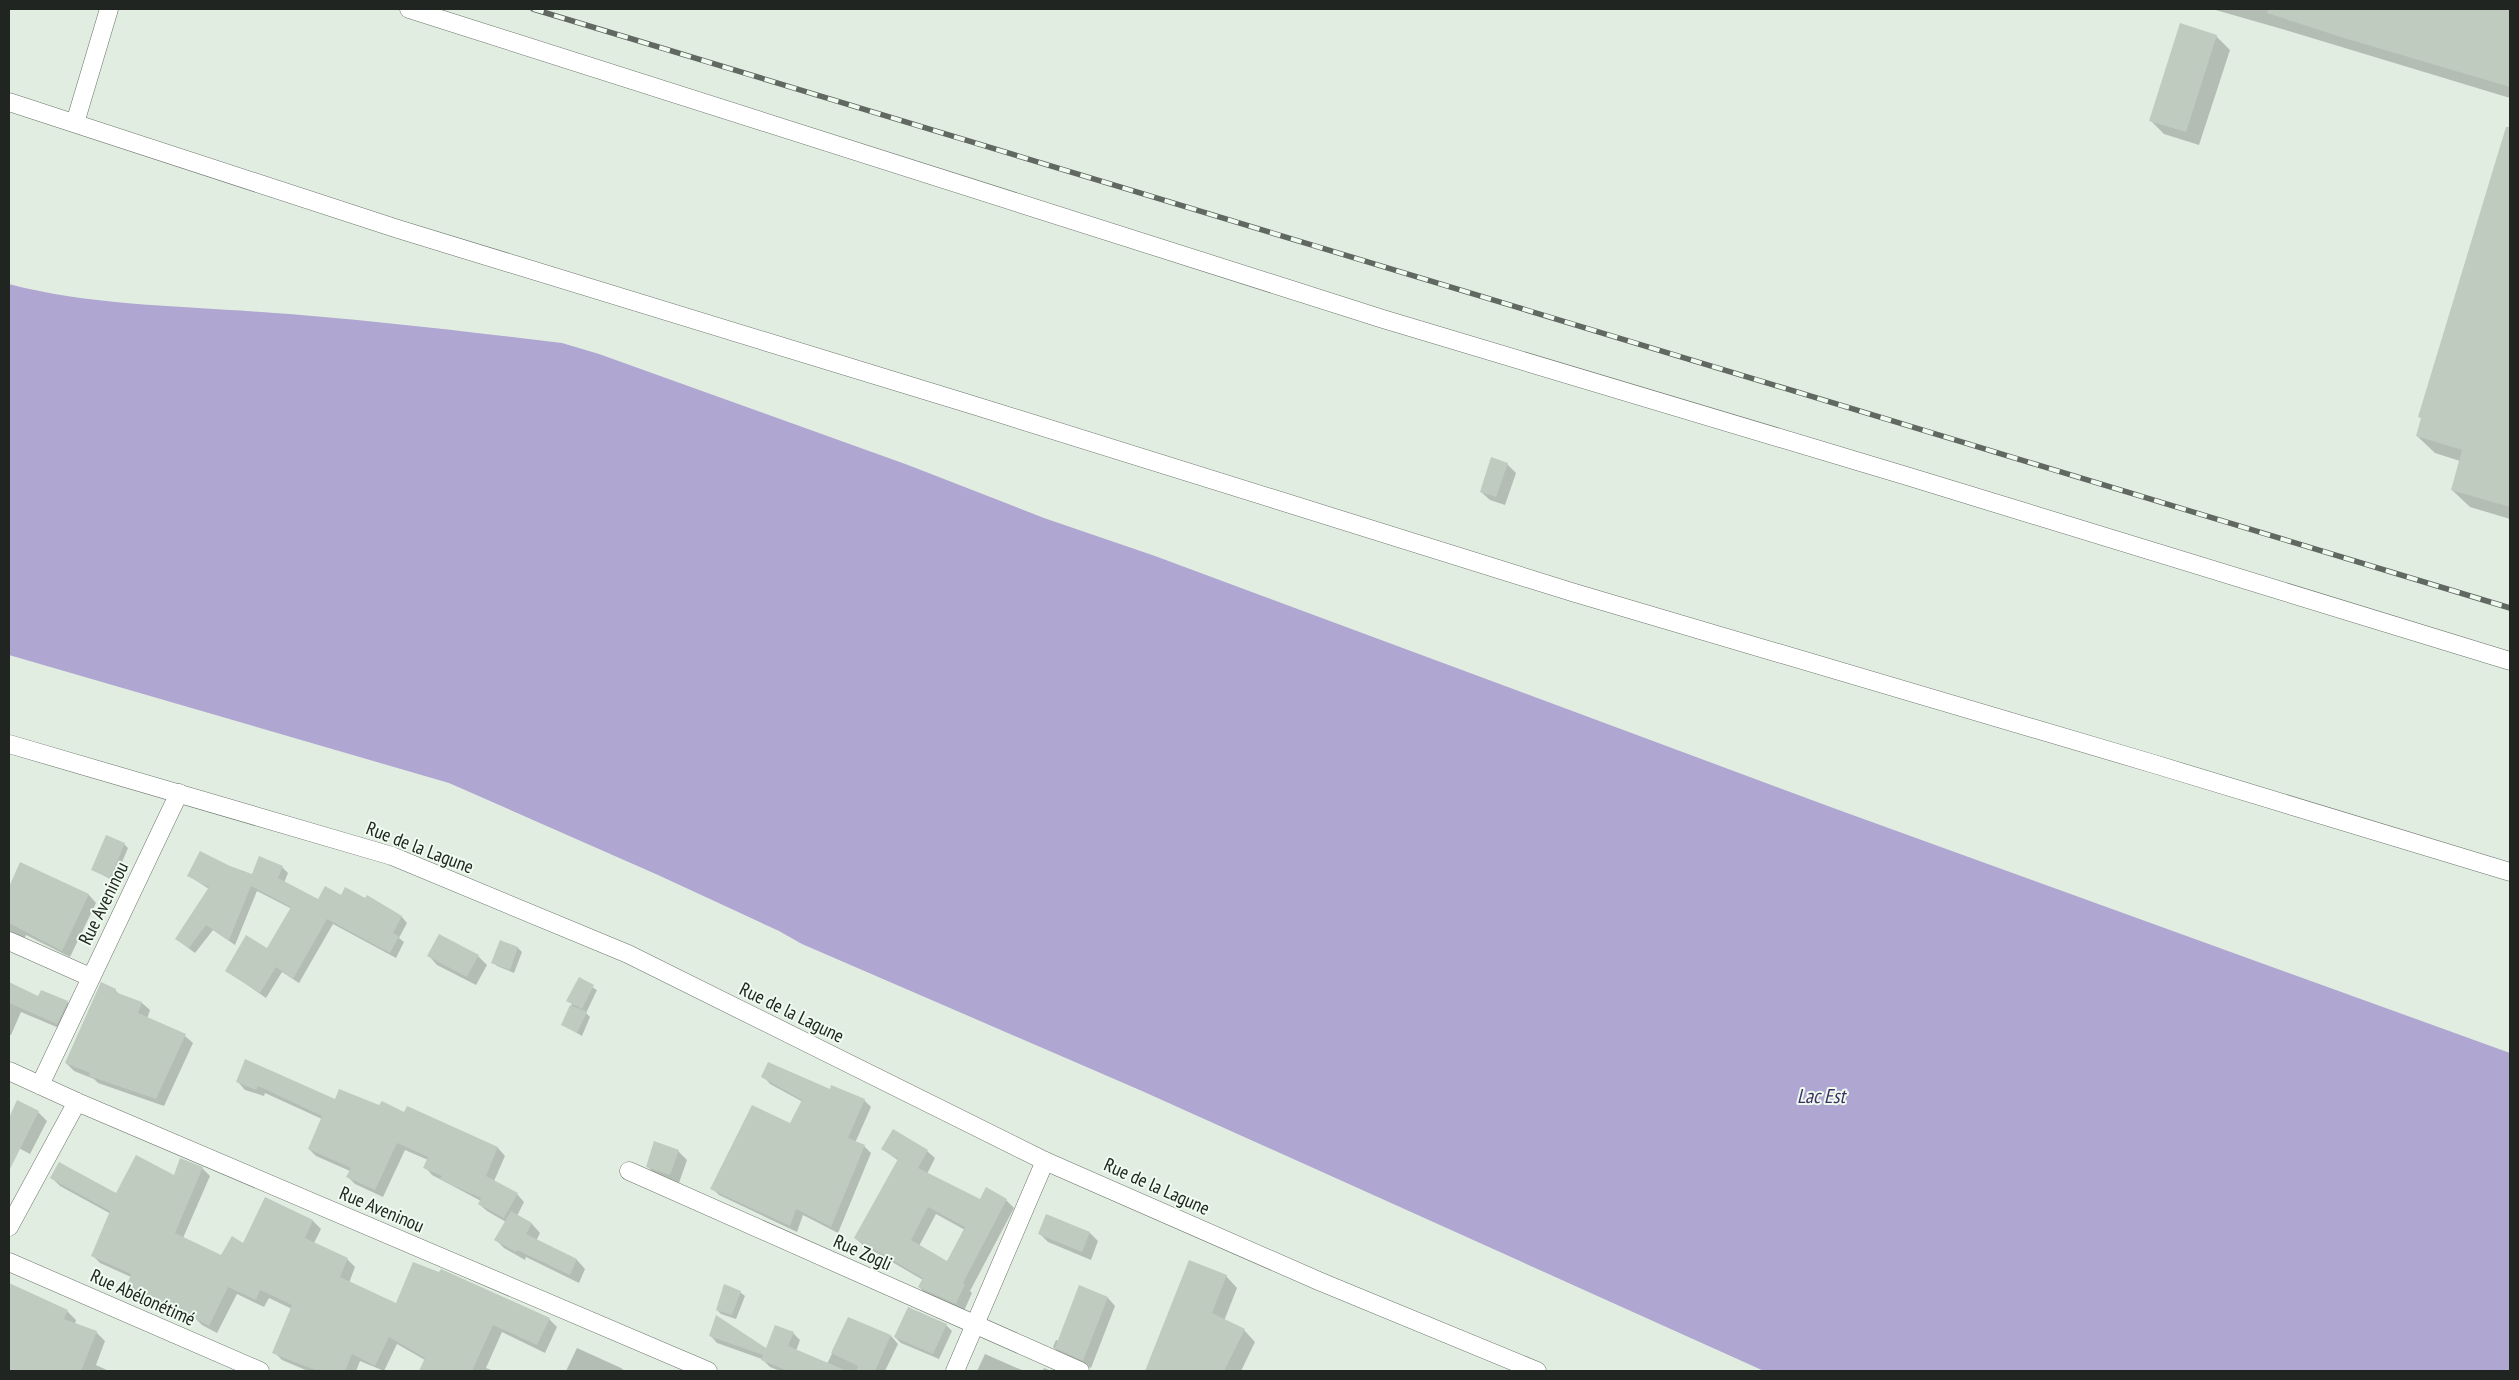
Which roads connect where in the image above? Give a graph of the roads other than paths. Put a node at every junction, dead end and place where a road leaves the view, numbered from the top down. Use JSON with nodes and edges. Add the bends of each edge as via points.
{"nodes":[{"id":1,"x":109,"y":9,"type":"edge"},
{"id":2,"x":409,"y":9,"type":"edge"},
{"id":3,"x":9,"y":102,"type":"edge"},
{"id":4,"x":75,"y":124,"type":"junction"},
{"id":5,"x":2510,"y":660,"type":"edge"},
{"id":6,"x":9,"y":744,"type":"edge"},
{"id":7,"x":178,"y":793,"type":"junction"},
{"id":8,"x":2510,"y":872,"type":"edge"},
{"id":9,"x":9,"y":941,"type":"edge"},
{"id":10,"x":90,"y":977,"type":"junction"},
{"id":11,"x":9,"y":1071,"type":"edge"},
{"id":12,"x":40,"y":1085,"type":"junction"},
{"id":13,"x":77,"y":1102,"type":"junction"},
{"id":14,"x":1046,"y":1161,"type":"junction"},
{"id":15,"x":629,"y":1171,"type":"dead end"},
{"id":16,"x":9,"y":1227,"type":"edge"},
{"id":17,"x":9,"y":1262,"type":"edge"},
{"id":18,"x":976,"y":1326,"type":"junction"},
{"id":19,"x":260,"y":1371,"type":"edge"},
{"id":20,"x":708,"y":1371,"type":"edge"},
{"id":21,"x":955,"y":1371,"type":"edge"},
{"id":22,"x":1080,"y":1371,"type":"edge"},
{"id":23,"x":1537,"y":1371,"type":"edge"}],
"edges":[{"from":1,"to":4,"type":"street"},
{"from":2,"to":5,"type":"street","via":[[1383,319]]},
{"from":3,"to":4,"type":"street"},
{"from":4,"to":8,"type":"street","via":[[408,232],[1574,593]]},
{"from":6,"to":7,"type":"street","name":"Rue de la Lagune"},
{"from":7,"to":10,"type":"street","name":"Rue Aveninou"},
{"from":7,"to":14,"type":"street","name":"Rue de la Lagune","via":[[392,856],[619,950]]},
{"from":9,"to":10,"type":"street"},
{"from":10,"to":12,"type":"street","name":"Rue Aveninou"},
{"from":11,"to":12,"type":"street","name":"Rue Aveninou"},
{"from":12,"to":13,"type":"street","name":"Rue Aveninou"},
{"from":13,"to":16,"type":"street"},
{"from":13,"to":20,"type":"street","name":"Rue Aveninou"},
{"from":14,"to":18,"type":"street"},
{"from":14,"to":23,"type":"street","name":"Rue de la Lagune","via":[[1321,1282]]},
{"from":15,"to":18,"type":"street","name":"Rue Zogli"},
{"from":17,"to":19,"type":"street","name":"Rue Abélonétimé"},
{"from":18,"to":21,"type":"street"},
{"from":18,"to":22,"type":"street","name":"Rue Zogli"}]}
